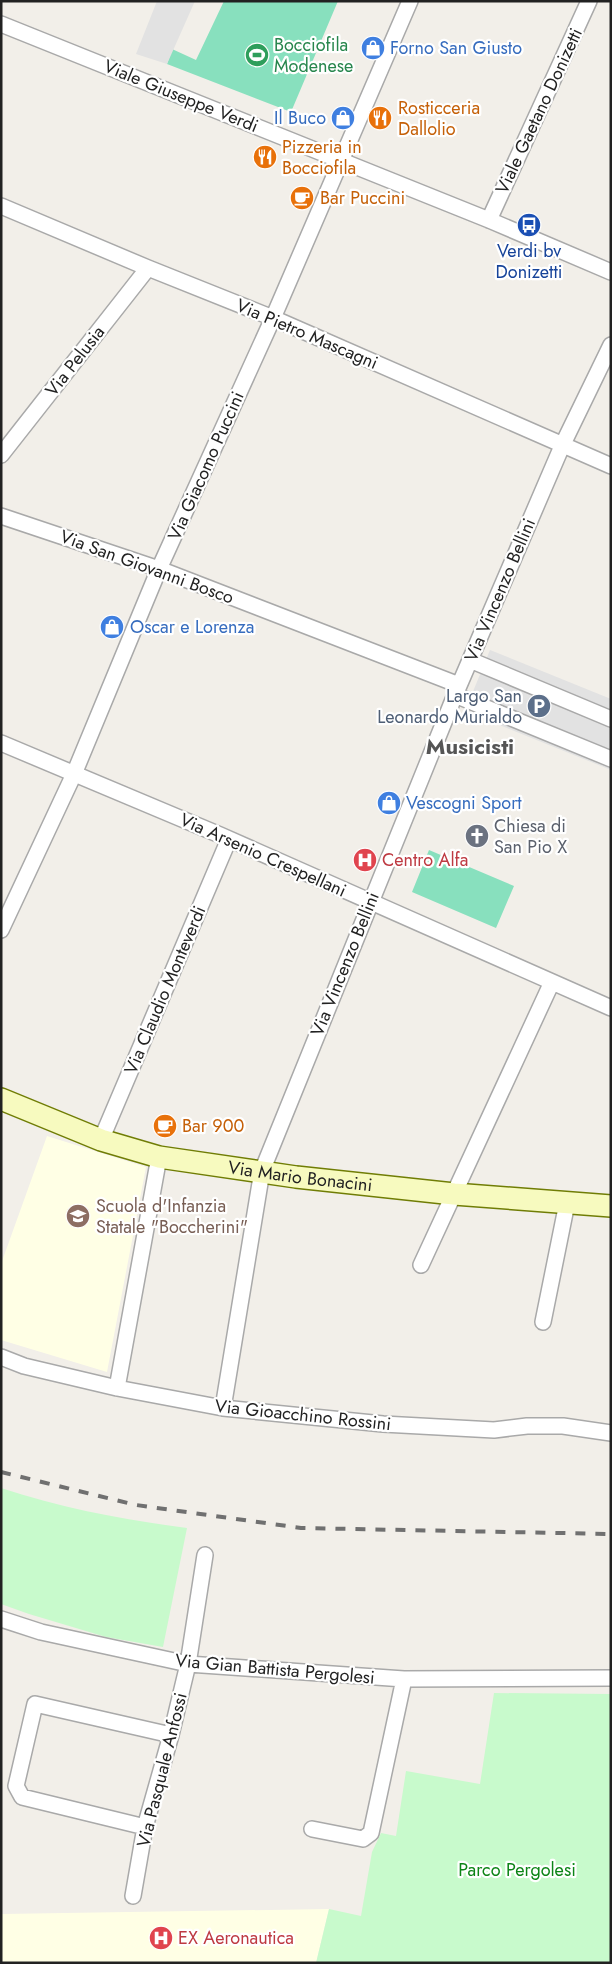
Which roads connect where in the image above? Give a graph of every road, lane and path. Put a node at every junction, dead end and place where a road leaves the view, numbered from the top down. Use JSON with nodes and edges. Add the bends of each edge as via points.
{"nodes":[{"id":1,"x":410,"y":1,"type":"edge"},
{"id":2,"x":589,"y":1,"type":"edge"},
{"id":3,"x":1,"y":24,"type":"edge"},
{"id":4,"x":340,"y":160,"type":"junction"},
{"id":5,"x":1,"y":206,"type":"edge"},
{"id":6,"x":489,"y":220,"type":"junction"},
{"id":7,"x":148,"y":268,"type":"junction"},
{"id":8,"x":611,"y":272,"type":"edge"},
{"id":9,"x":273,"y":318,"type":"junction"},
{"id":10,"x":611,"y":345,"type":"edge"},
{"id":11,"x":562,"y":446,"type":"junction"},
{"id":12,"x":1,"y":455,"type":"edge"},
{"id":13,"x":611,"y":466,"type":"edge"},
{"id":14,"x":1,"y":516,"type":"edge"},
{"id":15,"x":159,"y":569,"type":"junction"},
{"id":16,"x":470,"y":660,"type":"junction"},
{"id":17,"x":457,"y":690,"type":"junction"},
{"id":18,"x":611,"y":719,"type":"edge"},
{"id":19,"x":1,"y":742,"type":"edge"},
{"id":20,"x":611,"y":759,"type":"edge"},
{"id":21,"x":74,"y":774,"type":"junction"},
{"id":22,"x":229,"y":839,"type":"junction"},
{"id":23,"x":370,"y":902,"type":"junction"},
{"id":24,"x":5,"y":913,"type":"edge"},
{"id":25,"x":1,"y":930,"type":"edge"},
{"id":26,"x":552,"y":982,"type":"junction"},
{"id":27,"x":611,"y":1008,"type":"edge"},
{"id":28,"x":1,"y":1099,"type":"edge"},
{"id":29,"x":101,"y":1140,"type":"junction"},
{"id":30,"x":159,"y":1157,"type":"junction"},
{"id":31,"x":262,"y":1171,"type":"junction"},
{"id":32,"x":454,"y":1194,"type":"junction"},
{"id":33,"x":567,"y":1203,"type":"junction"},
{"id":34,"x":611,"y":1206,"type":"edge"},
{"id":35,"x":421,"y":1265,"type":"dead end"},
{"id":36,"x":542,"y":1322,"type":"dead end"},
{"id":37,"x":1,"y":1357,"type":"edge"},
{"id":38,"x":117,"y":1388,"type":"junction"},
{"id":39,"x":224,"y":1408,"type":"junction"},
{"id":40,"x":611,"y":1432,"type":"edge"},
{"id":41,"x":205,"y":1555,"type":"dead end"},
{"id":42,"x":1,"y":1619,"type":"edge"},
{"id":43,"x":188,"y":1664,"type":"junction"},
{"id":44,"x":611,"y":1678,"type":"edge"},
{"id":45,"x":404,"y":1679,"type":"junction"},
{"id":46,"x":171,"y":1735,"type":"junction"},
{"id":47,"x":145,"y":1827,"type":"junction"},
{"id":48,"x":312,"y":1829,"type":"dead end"},
{"id":49,"x":133,"y":1896,"type":"dead end"}],
"edges":[{"from":1,"to":4,"type":"street","name":"Via Giacomo Puccini"},
{"from":2,"to":6,"type":"street","name":"Viale Gaetano Donizetti"},
{"from":3,"to":4,"type":"street","name":"Viale Giuseppe Verdi"},
{"from":4,"to":6,"type":"street","name":"Viale Giuseppe Verdi"},
{"from":4,"to":9,"type":"street","name":"Via Giacomo Puccini"},
{"from":5,"to":7,"type":"street","name":"Via Pietro Mascagni"},
{"from":6,"to":8,"type":"street","name":"Viale Giuseppe Verdi"},
{"from":7,"to":9,"type":"street","name":"Via Pietro Mascagni"},
{"from":7,"to":12,"type":"street","name":"Via Pelusia"},
{"from":9,"to":11,"type":"street","name":"Via Pietro Mascagni"},
{"from":9,"to":15,"type":"street","name":"Via Giacomo Puccini"},
{"from":10,"to":11,"type":"street","name":"Via Vincenzo Bellini"},
{"from":11,"to":13,"type":"street","name":"Via Pietro Mascagni"},
{"from":11,"to":16,"type":"street","name":"Via Vincenzo Bellini"},
{"from":14,"to":15,"type":"street","name":"Via San Giovanni Bosco"},
{"from":15,"to":17,"type":"street","name":"Via San Giovanni Bosco"},
{"from":15,"to":21,"type":"street","name":"Via Giacomo Puccini"},
{"from":16,"to":17,"type":"street","name":"Via Vincenzo Bellini"},
{"from":16,"to":18,"type":"street"},
{"from":17,"to":20,"type":"street"},
{"from":17,"to":23,"type":"street","name":"Via Vincenzo Bellini"},
{"from":19,"to":21,"type":"street","name":"Via Arsenio Crespellani"},
{"from":21,"to":22,"type":"street","name":"Via Arsenio Crespellani"},
{"from":21,"to":24,"type":"street","name":"Via Giacomo Puccini"},
{"from":22,"to":23,"type":"street","name":"Via Arsenio Crespellani"},
{"from":22,"to":29,"type":"street","name":"Via Claudio Monteverdi"},
{"from":23,"to":26,"type":"street","name":"Via Arsenio Crespellani"},
{"from":23,"to":31,"type":"street","name":"Via Vincenzo Bellini"},
{"from":24,"to":25,"type":"street","name":"Via Giacomo Puccini"},
{"from":26,"to":27,"type":"street","name":"Via Arsenio Crespellani"},
{"from":26,"to":32,"type":"street"},
{"from":28,"to":29,"type":"main road","name":"Via Mario Bonacini"},
{"from":29,"to":30,"type":"main road","name":"Via Mario Bonacini"},
{"from":30,"to":31,"type":"main road","name":"Via Mario Bonacini"},
{"from":30,"to":38,"type":"street"},
{"from":31,"to":32,"type":"main road","name":"Via Mario Bonacini"},
{"from":31,"to":39,"type":"street","name":"Via Vincenzo Bellini"},
{"from":32,"to":33,"type":"main road","name":"Via Mario Bonacini"},
{"from":32,"to":35,"type":"street"},
{"from":33,"to":34,"type":"main road","name":"Via Mario Bonacini"},
{"from":33,"to":36,"type":"street"},
{"from":37,"to":38,"type":"street","name":"Via Gioacchino Rossini","via":[[24,1366]]},
{"from":38,"to":39,"type":"street","name":"Via Gioacchino Rossini"},
{"from":39,"to":40,"type":"street","name":"Via Gioacchino Rossini","via":[[383,1424],[494,1430],[563,1426]]},
{"from":41,"to":43,"type":"street","name":"Via Pasquale Anfossi"},
{"from":42,"to":43,"type":"street","name":"Via Gian Battista Pergolesi","via":[[41,1632]]},
{"from":43,"to":45,"type":"street","name":"Via Gian Battista Pergolesi"},
{"from":43,"to":46,"type":"street","name":"Via Pasquale Anfossi"},
{"from":44,"to":45,"type":"street","name":"Via Gian Battista Pergolesi"},
{"from":45,"to":48,"type":"street","via":[[371,1833],[363,1839]]},
{"from":46,"to":47,"type":"street","name":"Via Pasquale Anfossi"},
{"from":46,"to":47,"type":"street","via":[[35,1704],[16,1786],[22,1797]]},
{"from":47,"to":49,"type":"street","name":"Via Pasquale Anfossi"}]}
